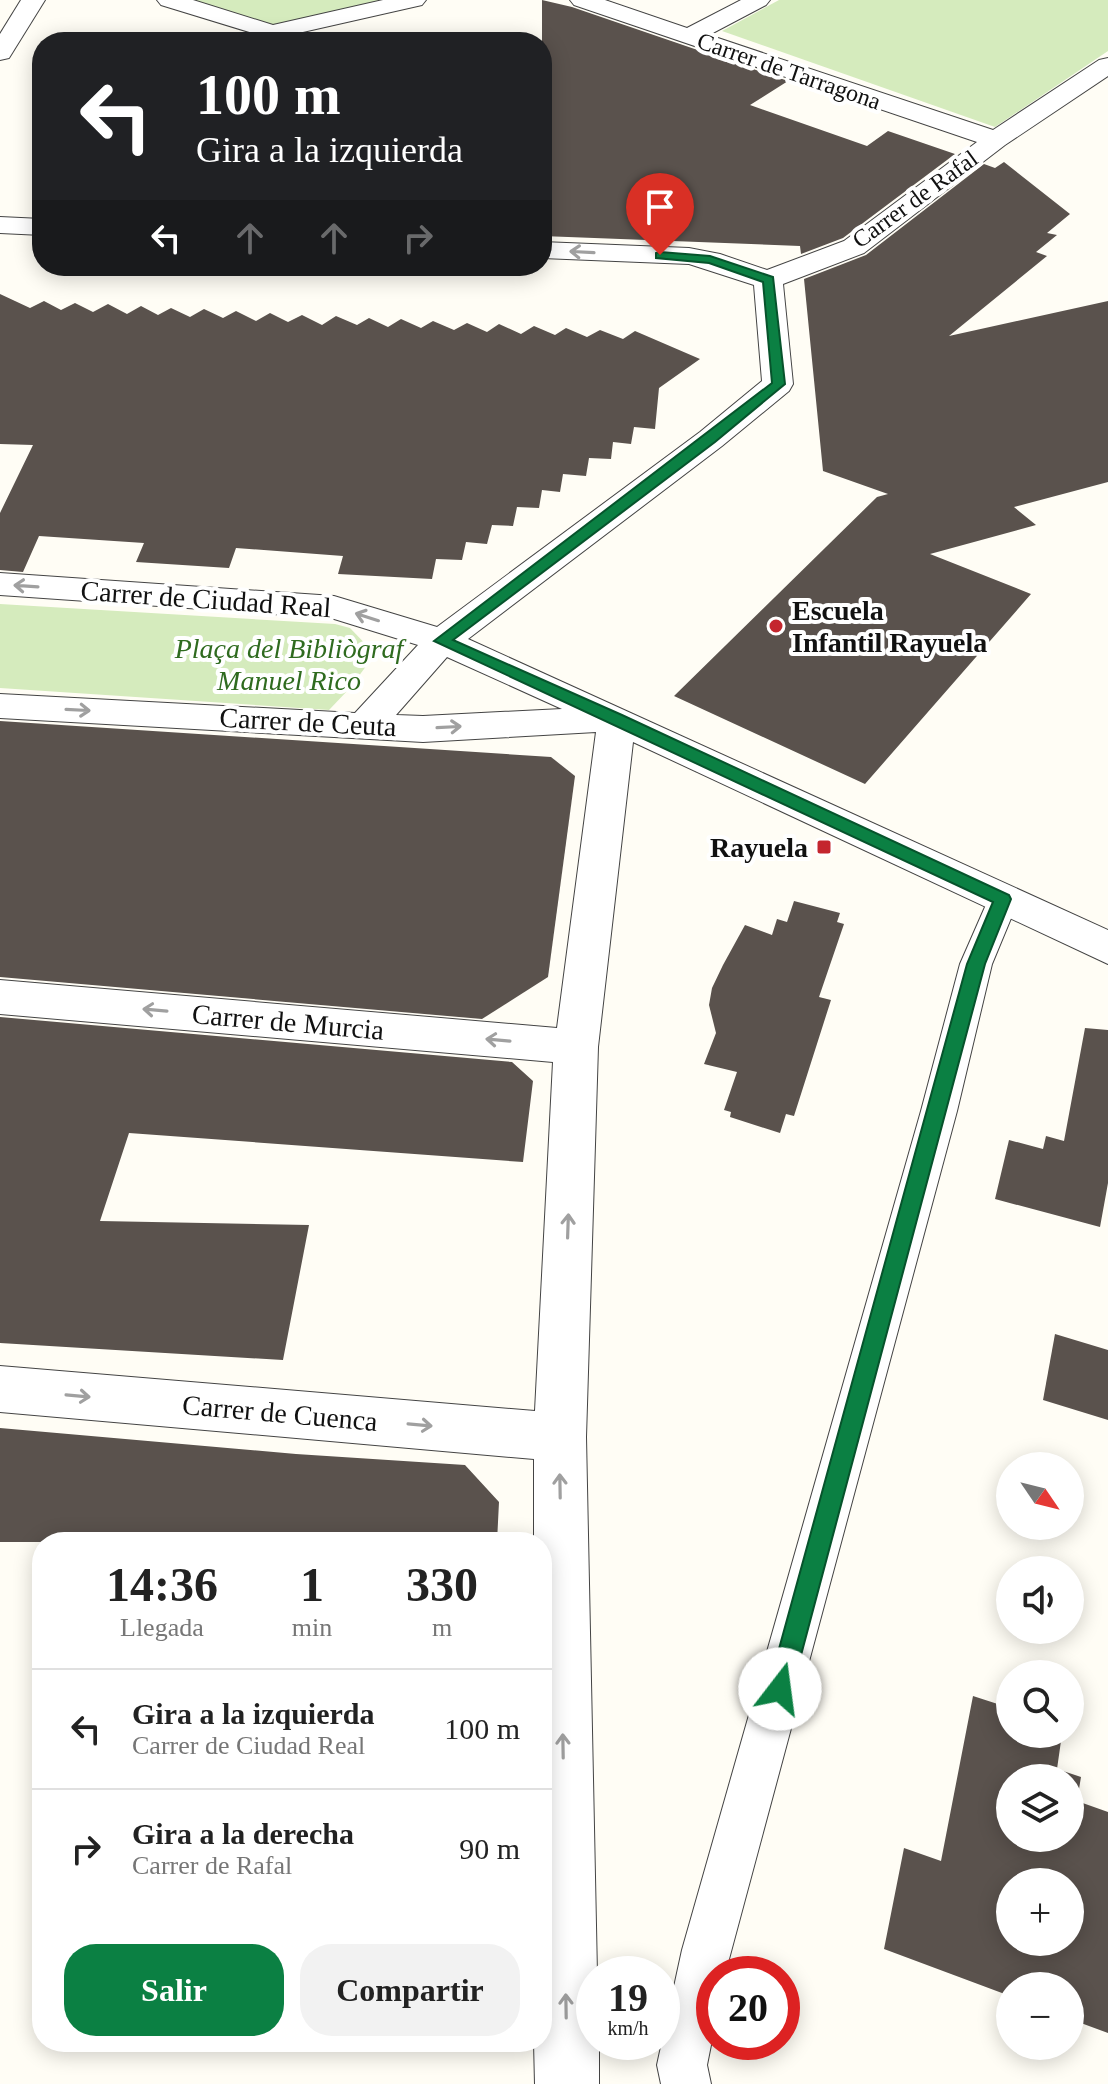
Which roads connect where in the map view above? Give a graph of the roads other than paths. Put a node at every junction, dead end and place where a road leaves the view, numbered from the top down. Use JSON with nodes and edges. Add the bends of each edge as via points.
{"nodes":[{"id":1,"x":33,"y":0,"type":"edge"},
{"id":2,"x":169,"y":0,"type":"edge"},
{"id":3,"x":414,"y":0,"type":"edge"},
{"id":4,"x":582,"y":0,"type":"edge"},
{"id":5,"x":758,"y":0,"type":"edge"},
{"id":6,"x":688,"y":37,"type":"junction"},
{"id":7,"x":0,"y":53,"type":"edge"},
{"id":8,"x":1108,"y":65,"type":"edge"},
{"id":9,"x":996,"y":140,"type":"junction"},
{"id":10,"x":0,"y":225,"type":"edge"},
{"id":11,"x":32,"y":227,"type":"edge"},
{"id":12,"x":552,"y":250,"type":"edge"},
{"id":13,"x":768,"y":280,"type":"junction"},
{"id":14,"x":0,"y":584,"type":"edge"},
{"id":15,"x":442,"y":641,"type":"junction"},
{"id":16,"x":0,"y":706,"type":"edge"},
{"id":17,"x":617,"y":719,"type":"junction"},
{"id":18,"x":365,"y":725,"type":"junction"},
{"id":19,"x":1003,"y":899,"type":"junction"},
{"id":20,"x":1108,"y":948,"type":"edge"},
{"id":21,"x":0,"y":997,"type":"edge"},
{"id":22,"x":576,"y":1047,"type":"junction"},
{"id":23,"x":0,"y":1389,"type":"edge"},
{"id":24,"x":560,"y":1437,"type":"junction"},
{"id":25,"x":567,"y":2084,"type":"edge"},
{"id":26,"x":686,"y":2084,"type":"edge"}],
"edges":[{"from":1,"to":7,"type":"street"},
{"from":2,"to":3,"type":"street","via":[[272,32]]},
{"from":4,"to":6,"type":"street","name":"Carrer de Tarragona"},
{"from":5,"to":6,"type":"street"},
{"from":6,"to":9,"type":"street","name":"Carrer de Tarragona"},
{"from":8,"to":9,"type":"street","name":"Carrer de Rafal"},
{"from":9,"to":13,"type":"street","name":"Carrer de Rafal","via":[[854,247]]},
{"from":10,"to":11,"type":"street"},
{"from":13,"to":12,"type":"street","one_way":true,"via":[[689,256]]},
{"from":13,"to":15,"type":"street","via":[[778,384]]},
{"from":15,"to":14,"type":"street","name":"Carrer de Ciudad Real","one_way":true,"via":[[334,607]]},
{"from":15,"to":17,"type":"street","name":"Carrer de Ciudad Real"},
{"from":15,"to":18,"type":"street"},
{"from":16,"to":18,"type":"street","name":"Carrer de Ceuta","one_way":true},
{"from":18,"to":17,"type":"street","name":"Carrer de Ceuta","one_way":true,"via":[[423,729]]},
{"from":17,"to":19,"type":"street","name":"Carrer de Ciudad Real"},
{"from":17,"to":22,"type":"street"},
{"from":19,"to":20,"type":"street","name":"Carrer de Ciudad Real"},
{"from":19,"to":26,"type":"lane","via":[[976,964],[706,1950],[682,2065]]},
{"from":22,"to":21,"type":"street","name":"Carrer de Murcia","one_way":true},
{"from":24,"to":22,"type":"street","one_way":true},
{"from":23,"to":24,"type":"street","name":"Carrer de Cuenca","one_way":true},
{"from":25,"to":24,"type":"street","one_way":true}]}
